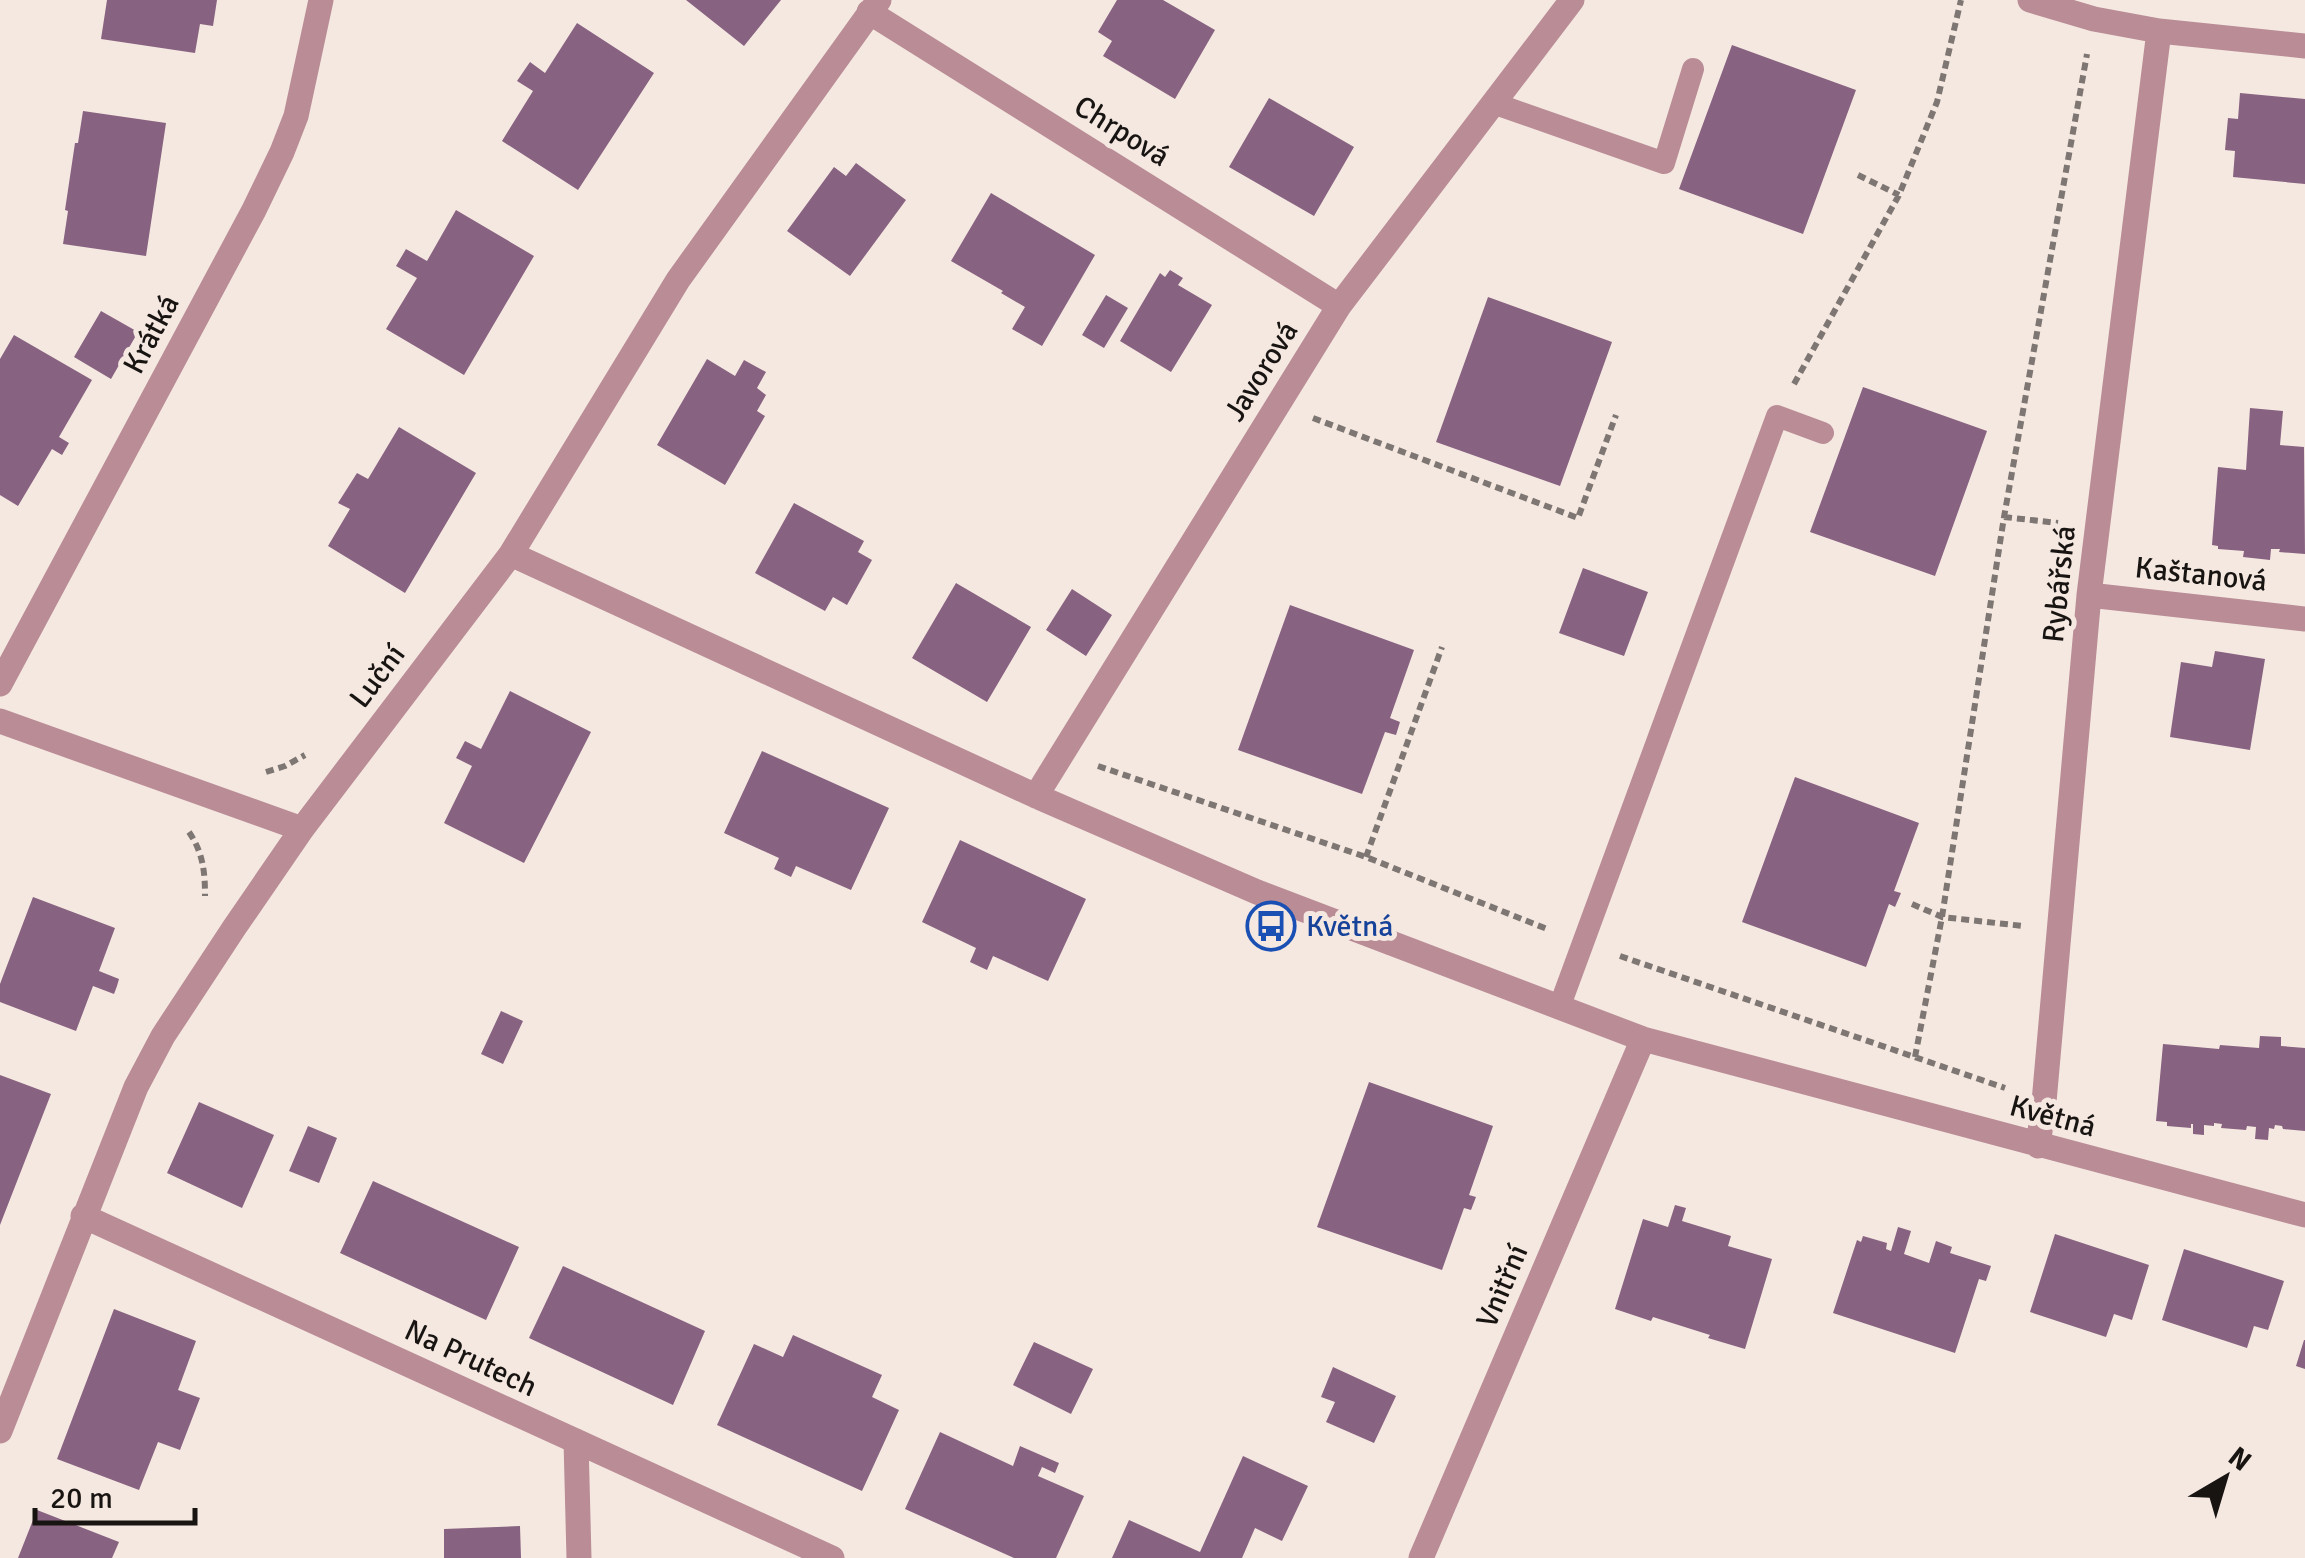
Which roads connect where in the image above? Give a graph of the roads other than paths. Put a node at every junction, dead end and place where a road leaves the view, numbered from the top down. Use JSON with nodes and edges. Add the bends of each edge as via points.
{"nodes":[{"id":1,"x":321,"y":0,"type":"edge"},
{"id":2,"x":1572,"y":0,"type":"edge"},
{"id":3,"x":2030,"y":0,"type":"edge"},
{"id":4,"x":874,"y":6,"type":"edge"},
{"id":5,"x":2159,"y":31,"type":"junction"},
{"id":6,"x":2305,"y":46,"type":"edge"},
{"id":7,"x":1693,"y":68,"type":"dead end"},
{"id":8,"x":1494,"y":103,"type":"junction"},
{"id":9,"x":1339,"y":306,"type":"junction"},
{"id":10,"x":1823,"y":433,"type":"dead end"},
{"id":11,"x":510,"y":554,"type":"junction"},
{"id":12,"x":2090,"y":595,"type":"junction"},
{"id":13,"x":2305,"y":618,"type":"edge"},
{"id":14,"x":0,"y":684,"type":"edge"},
{"id":15,"x":0,"y":721,"type":"edge"},
{"id":16,"x":1036,"y":796,"type":"junction"},
{"id":17,"x":302,"y":828,"type":"junction"},
{"id":18,"x":1559,"y":1008,"type":"junction"},
{"id":19,"x":1643,"y":1039,"type":"junction"},
{"id":20,"x":2038,"y":1146,"type":"junction"},
{"id":21,"x":2305,"y":1215,"type":"edge"},
{"id":22,"x":83,"y":1216,"type":"junction"},
{"id":23,"x":0,"y":1431,"type":"edge"},
{"id":24,"x":576,"y":1441,"type":"junction"},
{"id":25,"x":579,"y":1558,"type":"edge"},
{"id":26,"x":832,"y":1558,"type":"edge"},
{"id":27,"x":1421,"y":1558,"type":"edge"}],
"edges":[{"from":1,"to":14,"type":"street","name":"Krátká","via":[[282,152]]},
{"from":2,"to":8,"type":"street","name":"Javorová"},
{"from":3,"to":5,"type":"street"},
{"from":4,"to":9,"type":"street","name":"Chrpová"},
{"from":4,"to":11,"type":"street","name":"Luční","via":[[678,280]]},
{"from":5,"to":6,"type":"street"},
{"from":5,"to":12,"type":"street","name":"Rybářská"},
{"from":7,"to":8,"type":"lane","via":[[1664,163]]},
{"from":8,"to":9,"type":"street","name":"Javorová"},
{"from":9,"to":16,"type":"street","name":"Javorová"},
{"from":10,"to":18,"type":"lane","via":[[1777,416]]},
{"from":11,"to":16,"type":"street","name":"Květná"},
{"from":11,"to":17,"type":"street","name":"Luční"},
{"from":12,"to":13,"type":"street","name":"Kaštanová"},
{"from":12,"to":20,"type":"street","name":"Rybářská"},
{"from":15,"to":17,"type":"street"},
{"from":16,"to":18,"type":"street","name":"Květná","via":[[1257,892]]},
{"from":17,"to":22,"type":"street","name":"Luční","via":[[163,1036]]},
{"from":18,"to":19,"type":"street","name":"Květná"},
{"from":19,"to":20,"type":"street","name":"Květná"},
{"from":19,"to":27,"type":"street","name":"Vnitřní"},
{"from":20,"to":21,"type":"street","name":"Květná"},
{"from":22,"to":23,"type":"street","name":"Luční"},
{"from":22,"to":24,"type":"street","name":"Na Prutech"},
{"from":24,"to":25,"type":"street"},
{"from":24,"to":26,"type":"street","name":"Na Prutech"}]}
